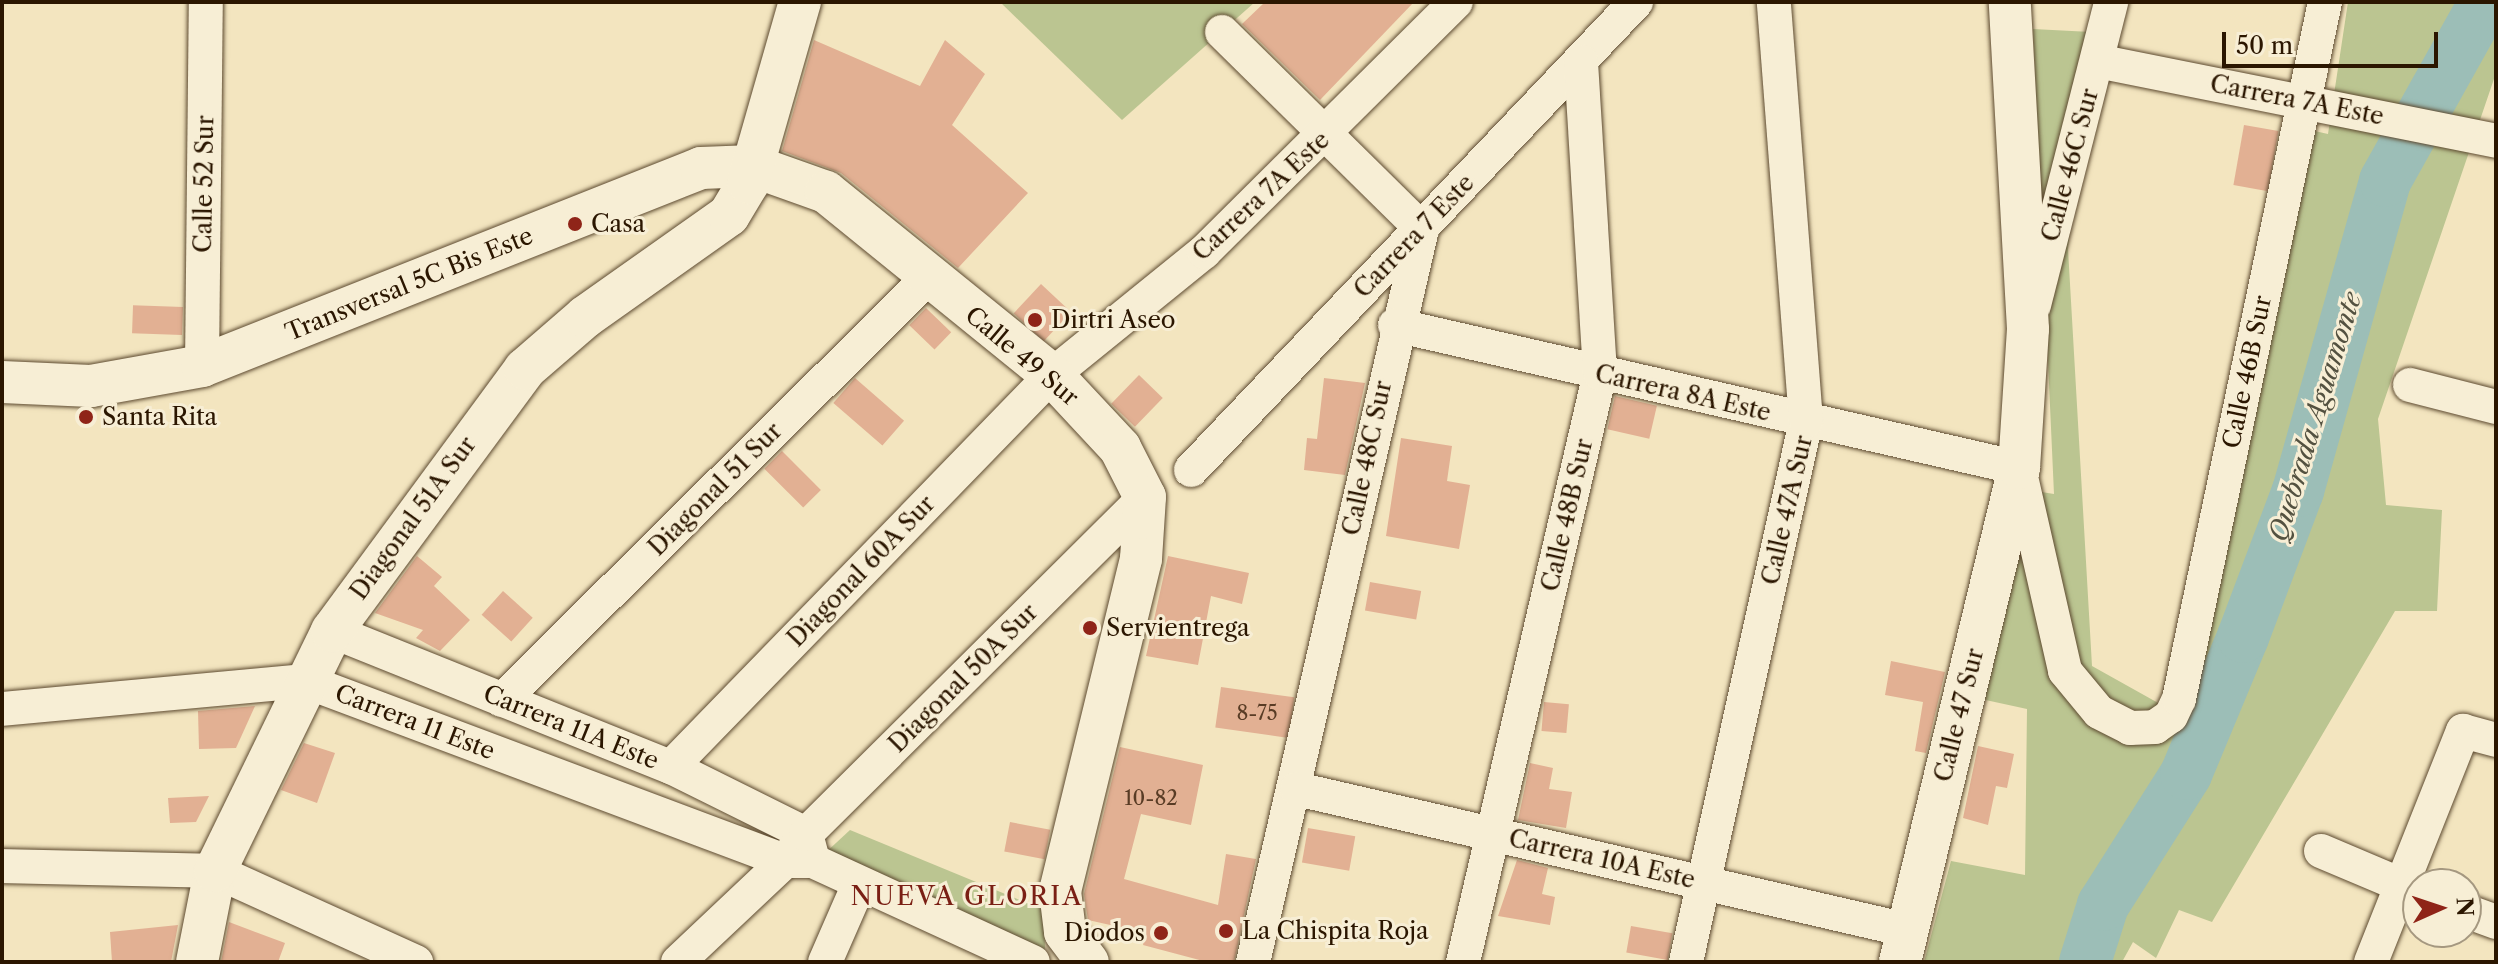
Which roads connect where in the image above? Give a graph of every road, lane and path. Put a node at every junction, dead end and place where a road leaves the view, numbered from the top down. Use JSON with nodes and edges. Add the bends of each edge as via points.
{"nodes":[{"id":1,"x":206,"y":2,"type":"edge"},
{"id":2,"x":800,"y":2,"type":"edge"},
{"id":3,"x":1456,"y":2,"type":"edge"},
{"id":4,"x":1636,"y":2,"type":"edge"},
{"id":5,"x":1774,"y":2,"type":"edge"},
{"id":6,"x":2010,"y":2,"type":"edge"},
{"id":7,"x":2111,"y":2,"type":"edge"},
{"id":8,"x":2325,"y":2,"type":"edge"},
{"id":9,"x":1222,"y":32,"type":"dead end"},
{"id":10,"x":2097,"y":61,"type":"junction"},
{"id":11,"x":1581,"y":62,"type":"junction"},
{"id":12,"x":2304,"y":101,"type":"junction"},
{"id":13,"x":1324,"y":139,"type":"junction"},
{"id":14,"x":2488,"y":139,"type":"edge"},
{"id":15,"x":753,"y":166,"type":"junction"},
{"id":16,"x":1422,"y":229,"type":"junction"},
{"id":17,"x":929,"y":277,"type":"junction"},
{"id":18,"x":1395,"y":325,"type":"junction"},
{"id":19,"x":2028,"y":329,"type":"junction"},
{"id":20,"x":202,"y":366,"type":"junction"},
{"id":21,"x":1600,"y":373,"type":"junction"},
{"id":22,"x":1052,"y":375,"type":"junction"},
{"id":23,"x":2,"y":382,"type":"edge"},
{"id":24,"x":2410,"y":385,"type":"dead end"},
{"id":25,"x":2496,"y":407,"type":"edge"},
{"id":26,"x":1806,"y":421,"type":"junction"},
{"id":27,"x":2019,"y":468,"type":"junction"},
{"id":28,"x":1191,"y":470,"type":"dead end"},
{"id":29,"x":1145,"y":497,"type":"junction"},
{"id":30,"x":332,"y":631,"type":"junction"},
{"id":31,"x":305,"y":681,"type":"junction"},
{"id":32,"x":502,"y":700,"type":"junction"},
{"id":33,"x":2,"y":709,"type":"edge"},
{"id":34,"x":2149,"y":728,"type":"joint"},
{"id":35,"x":2496,"y":740,"type":"edge"},
{"id":36,"x":671,"y":767,"type":"junction"},
{"id":37,"x":1297,"y":789,"type":"junction"},
{"id":38,"x":1492,"y":834,"type":"junction"},
{"id":39,"x":2321,"y":851,"type":"dead end"},
{"id":40,"x":801,"y":852,"type":"junction"},
{"id":41,"x":2,"y":866,"type":"edge"},
{"id":42,"x":2416,"y":868,"type":"edge"},
{"id":43,"x":215,"y":871,"type":"junction"},
{"id":44,"x":1704,"y":883,"type":"junction"},
{"id":45,"x":859,"y":884,"type":"junction"},
{"id":46,"x":2402,"y":886,"type":"edge"},
{"id":47,"x":2402,"y":902,"type":"edge"},
{"id":48,"x":1904,"y":946,"type":"edge"},
{"id":49,"x":1068,"y":952,"type":"edge"},
{"id":50,"x":197,"y":962,"type":"edge"},
{"id":51,"x":416,"y":962,"type":"edge"},
{"id":52,"x":678,"y":962,"type":"edge"},
{"id":53,"x":825,"y":962,"type":"edge"},
{"id":54,"x":1033,"y":962,"type":"edge"},
{"id":55,"x":1253,"y":962,"type":"edge"},
{"id":56,"x":1463,"y":962,"type":"edge"},
{"id":57,"x":1686,"y":962,"type":"edge"},
{"id":58,"x":2371,"y":962,"type":"edge"}],
"edges":[{"from":1,"to":20,"type":"street","name":"Calle 52 Sur"},
{"from":2,"to":15,"type":"street","name":"Diagonal 51A Sur"},
{"from":3,"to":13,"type":"street","name":"Carrera 7A Este"},
{"from":4,"to":11,"type":"street","name":"Carrera 7 Este"},
{"from":5,"to":26,"type":"street","name":"Calle 47A Sur"},
{"from":6,"to":19,"type":"street","name":"Calle 47 Sur"},
{"from":7,"to":10,"type":"street","name":"Calle 46C Sur"},
{"from":8,"to":12,"type":"street","name":"Calle 46B Sur"},
{"from":9,"to":13,"type":"street"},
{"from":10,"to":12,"type":"street","name":"Carrera 7A Este"},
{"from":10,"to":19,"type":"street","name":"Calle 46C Sur"},
{"from":11,"to":16,"type":"street","name":"Carrera 7 Este"},
{"from":11,"to":21,"type":"street","name":"Calle 48B Sur"},
{"from":12,"to":14,"type":"street","name":"Carrera 7A Este"},
{"from":12,"to":34,"type":"street","name":"Calle 46B Sur","via":[[2179,699],[2166,720]]},
{"from":13,"to":16,"type":"street"},
{"from":13,"to":22,"type":"street","name":"Carrera 7A Este","via":[[1204,252]]},
{"from":15,"to":17,"type":"street","name":"Calle 49 Sur","via":[[826,192]]},
{"from":15,"to":20,"type":"street","name":"Transversal 5C Bis Este","via":[[701,168],[619,197],[354,310]]},
{"from":15,"to":30,"type":"street","name":"Diagonal 51A Sur","via":[[741,198],[720,225],[585,317],[525,369]]},
{"from":16,"to":18,"type":"street","name":"Calle 48C Sur"},
{"from":16,"to":28,"type":"street","name":"Carrera 7 Este"},
{"from":17,"to":22,"type":"street","name":"Calle 49 Sur"},
{"from":17,"to":32,"type":"street","name":"Diagonal 51 Sur"},
{"from":18,"to":21,"type":"street","name":"Carrera 8A Este"},
{"from":18,"to":37,"type":"street","name":"Calle 48C Sur"},
{"from":19,"to":27,"type":"street","name":"Calle 47 Sur"},
{"from":20,"to":23,"type":"street","name":"Transversal 5C Bis Este","via":[[91,386]]},
{"from":21,"to":26,"type":"street","name":"Carrera 8A Este"},
{"from":21,"to":38,"type":"street","name":"Calle 48B Sur"},
{"from":22,"to":29,"type":"street","name":"Calle 49 Sur","via":[[1120,448]]},
{"from":22,"to":36,"type":"street","name":"Diagonal 60A Sur"},
{"from":24,"to":25,"type":"street"},
{"from":26,"to":27,"type":"street","name":"Carrera 8A Este"},
{"from":26,"to":44,"type":"street","name":"Calle 47A Sur"},
{"from":27,"to":34,"type":"street","name":"Calle 47 Sur","via":[[2065,671],[2099,712],[2130,728]]},
{"from":27,"to":48,"type":"street","name":"Calle 47 Sur"},
{"from":29,"to":40,"type":"street","name":"Diagonal 50A Sur"},
{"from":29,"to":49,"type":"street","via":[[1141,559],[1060,891]]},
{"from":30,"to":31,"type":"street","name":"Diagonal 51A Sur"},
{"from":30,"to":32,"type":"street","name":"Carrera 11A Este"},
{"from":31,"to":33,"type":"street","name":"Carrera 11 Este"},
{"from":31,"to":40,"type":"street","name":"Carrera 11 Este"},
{"from":31,"to":43,"type":"street","name":"Diagonal 51A Sur"},
{"from":32,"to":36,"type":"street","name":"Carrera 11A Este"},
{"from":35,"to":42,"type":"street","via":[[2463,731]]},
{"from":36,"to":40,"type":"street","name":"Carrera 11A Este"},
{"from":37,"to":38,"type":"street","name":"Carrera 10A Este"},
{"from":37,"to":55,"type":"street","name":"Calle 48C Sur"},
{"from":38,"to":44,"type":"street","name":"Carrera 10A Este"},
{"from":38,"to":56,"type":"street","name":"Calle 48B Sur"},
{"from":39,"to":46,"type":"street"},
{"from":40,"to":45,"type":"street","name":"Carrera 11 Este"},
{"from":40,"to":52,"type":"street","name":"Diagonal 50A Sur"},
{"from":41,"to":43,"type":"street"},
{"from":43,"to":50,"type":"street","name":"Diagonal 51A Sur"},
{"from":43,"to":51,"type":"street"},
{"from":44,"to":48,"type":"street","name":"Carrera 10A Este"},
{"from":44,"to":57,"type":"street","name":"Calle 47A Sur"},
{"from":45,"to":53,"type":"street"},
{"from":45,"to":54,"type":"street","name":"Carrera 11 Este"},
{"from":47,"to":58,"type":"street"}]}
